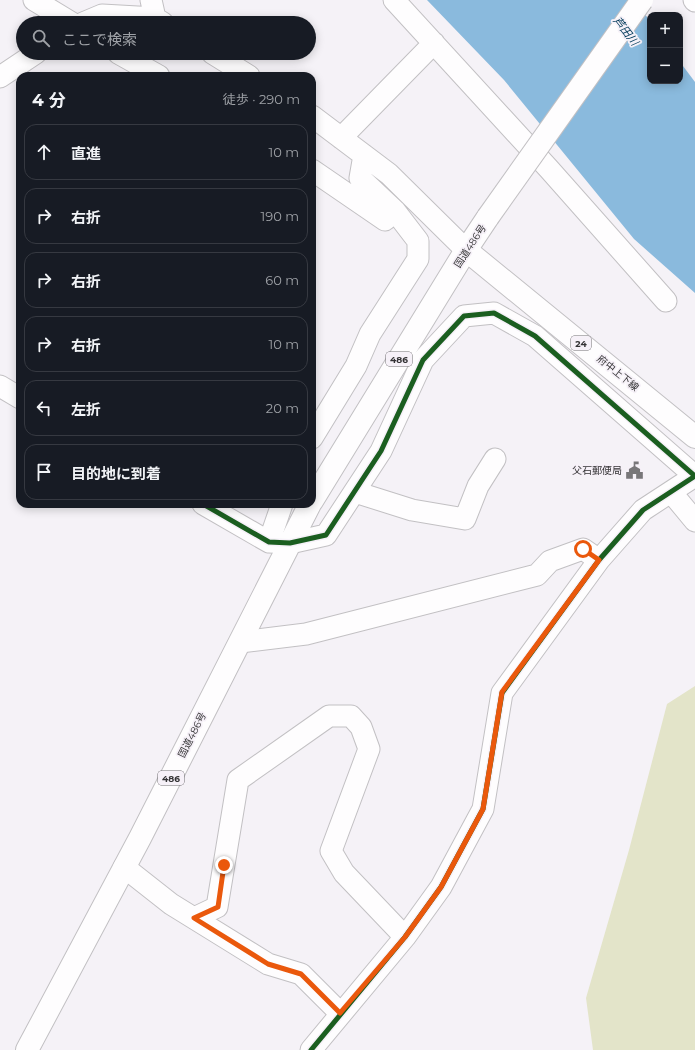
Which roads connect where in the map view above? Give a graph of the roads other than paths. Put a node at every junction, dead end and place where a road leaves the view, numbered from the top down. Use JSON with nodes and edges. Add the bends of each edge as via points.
{"nodes":[{"id":1,"x":34,"y":0,"type":"edge"},
{"id":2,"x":394,"y":0,"type":"edge"},
{"id":3,"x":642,"y":0,"type":"edge"},
{"id":4,"x":156,"y":14,"type":"edge"},
{"id":5,"x":60,"y":16,"type":"edge"},
{"id":6,"x":100,"y":16,"type":"edge"},
{"id":7,"x":434,"y":43,"type":"junction"},
{"id":8,"x":26,"y":60,"type":"edge"},
{"id":9,"x":130,"y":60,"type":"edge"},
{"id":10,"x":223,"y":60,"type":"edge"},
{"id":11,"x":152,"y":72,"type":"edge"},
{"id":12,"x":243,"y":72,"type":"edge"},
{"id":13,"x":0,"y":77,"type":"edge"},
{"id":14,"x":316,"y":119,"type":"edge"},
{"id":15,"x":341,"y":138,"type":"junction"},
{"id":16,"x":364,"y":155,"type":"junction"},
{"id":17,"x":316,"y":173,"type":"edge"},
{"id":18,"x":395,"y":211,"type":"junction"},
{"id":19,"x":466,"y":250,"type":"junction"},
{"id":20,"x":666,"y":301,"type":"dead end"},
{"id":21,"x":0,"y":386,"type":"edge"},
{"id":22,"x":16,"y":396,"type":"edge"},
{"id":23,"x":316,"y":431,"type":"edge"},
{"id":24,"x":695,"y":437,"type":"edge"},
{"id":25,"x":495,"y":459,"type":"dead end"},
{"id":26,"x":695,"y":476,"type":"edge"},
{"id":27,"x":354,"y":492,"type":"junction"},
{"id":28,"x":671,"y":492,"type":"junction"},
{"id":29,"x":316,"y":494,"type":"edge"},
{"id":30,"x":210,"y":508,"type":"edge"},
{"id":31,"x":281,"y":508,"type":"edge"},
{"id":32,"x":308,"y":508,"type":"edge"},
{"id":33,"x":695,"y":521,"type":"edge"},
{"id":34,"x":268,"y":542,"type":"junction"},
{"id":35,"x":290,"y":543,"type":"junction"},
{"id":36,"x":599,"y":560,"type":"junction"},
{"id":37,"x":240,"y":642,"type":"junction"},
{"id":38,"x":124,"y":867,"type":"junction"},
{"id":39,"x":194,"y":918,"type":"junction"},
{"id":40,"x":405,"y":937,"type":"junction"},
{"id":41,"x":340,"y":1013,"type":"junction"},
{"id":42,"x":27,"y":1050,"type":"edge"},
{"id":43,"x":311,"y":1050,"type":"edge"}],
"edges":[{"from":1,"to":5,"type":"street"},
{"from":2,"to":7,"type":"street"},
{"from":3,"to":19,"type":"main road","name":"国道486号","number":"486","bridge":true},
{"from":4,"to":6,"type":"street"},
{"from":7,"to":15,"type":"street"},
{"from":7,"to":20,"type":"street"},
{"from":8,"to":13,"type":"street"},
{"from":9,"to":11,"type":"street"},
{"from":10,"to":12,"type":"street"},
{"from":14,"to":15,"type":"street"},
{"from":15,"to":16,"type":"street"},
{"from":16,"to":18,"type":"street","via":[[360,178]]},
{"from":16,"to":19,"type":"street","via":[[390,174]]},
{"from":17,"to":18,"type":"street","via":[[385,220]]},
{"from":18,"to":23,"type":"street","via":[[418,241],[418,259],[370,334],[356,366]]},
{"from":19,"to":24,"type":"main road","name":"府中上下線","number":"24"},
{"from":19,"to":29,"type":"main road","name":"国道486号","number":"486"},
{"from":21,"to":22,"type":"street"},
{"from":25,"to":27,"type":"street","via":[[478,486],[465,518],[412,510]]},
{"from":26,"to":27,"type":"street","via":[[535,336],[494,313],[464,316],[423,360],[382,451]]},
{"from":26,"to":28,"type":"street"},
{"from":27,"to":35,"type":"street","via":[[326,535]]},
{"from":28,"to":33,"type":"street"},
{"from":28,"to":36,"type":"street","via":[[642,510]]},
{"from":30,"to":34,"type":"street"},
{"from":31,"to":34,"type":"street"},
{"from":32,"to":35,"type":"main road","name":"国道486号","number":"486"},
{"from":34,"to":35,"type":"street"},
{"from":35,"to":37,"type":"main road","name":"国道486号","number":"486"},
{"from":36,"to":37,"type":"street","via":[[583,549],[550,561],[537,576],[306,634]]},
{"from":36,"to":40,"type":"street","via":[[502,692],[483,809],[441,887]]},
{"from":37,"to":38,"type":"main road","name":"国道486号","number":"486"},
{"from":38,"to":39,"type":"street"},
{"from":38,"to":42,"type":"main road","name":"国道486号","number":"486"},
{"from":39,"to":40,"type":"street","via":[[218,907],[238,780],[329,716],[351,716],[361,727],[369,749],[330,851],[344,873]]},
{"from":39,"to":41,"type":"street","via":[[268,964],[301,974]]},
{"from":40,"to":41,"type":"street"},
{"from":41,"to":43,"type":"street"}]}
